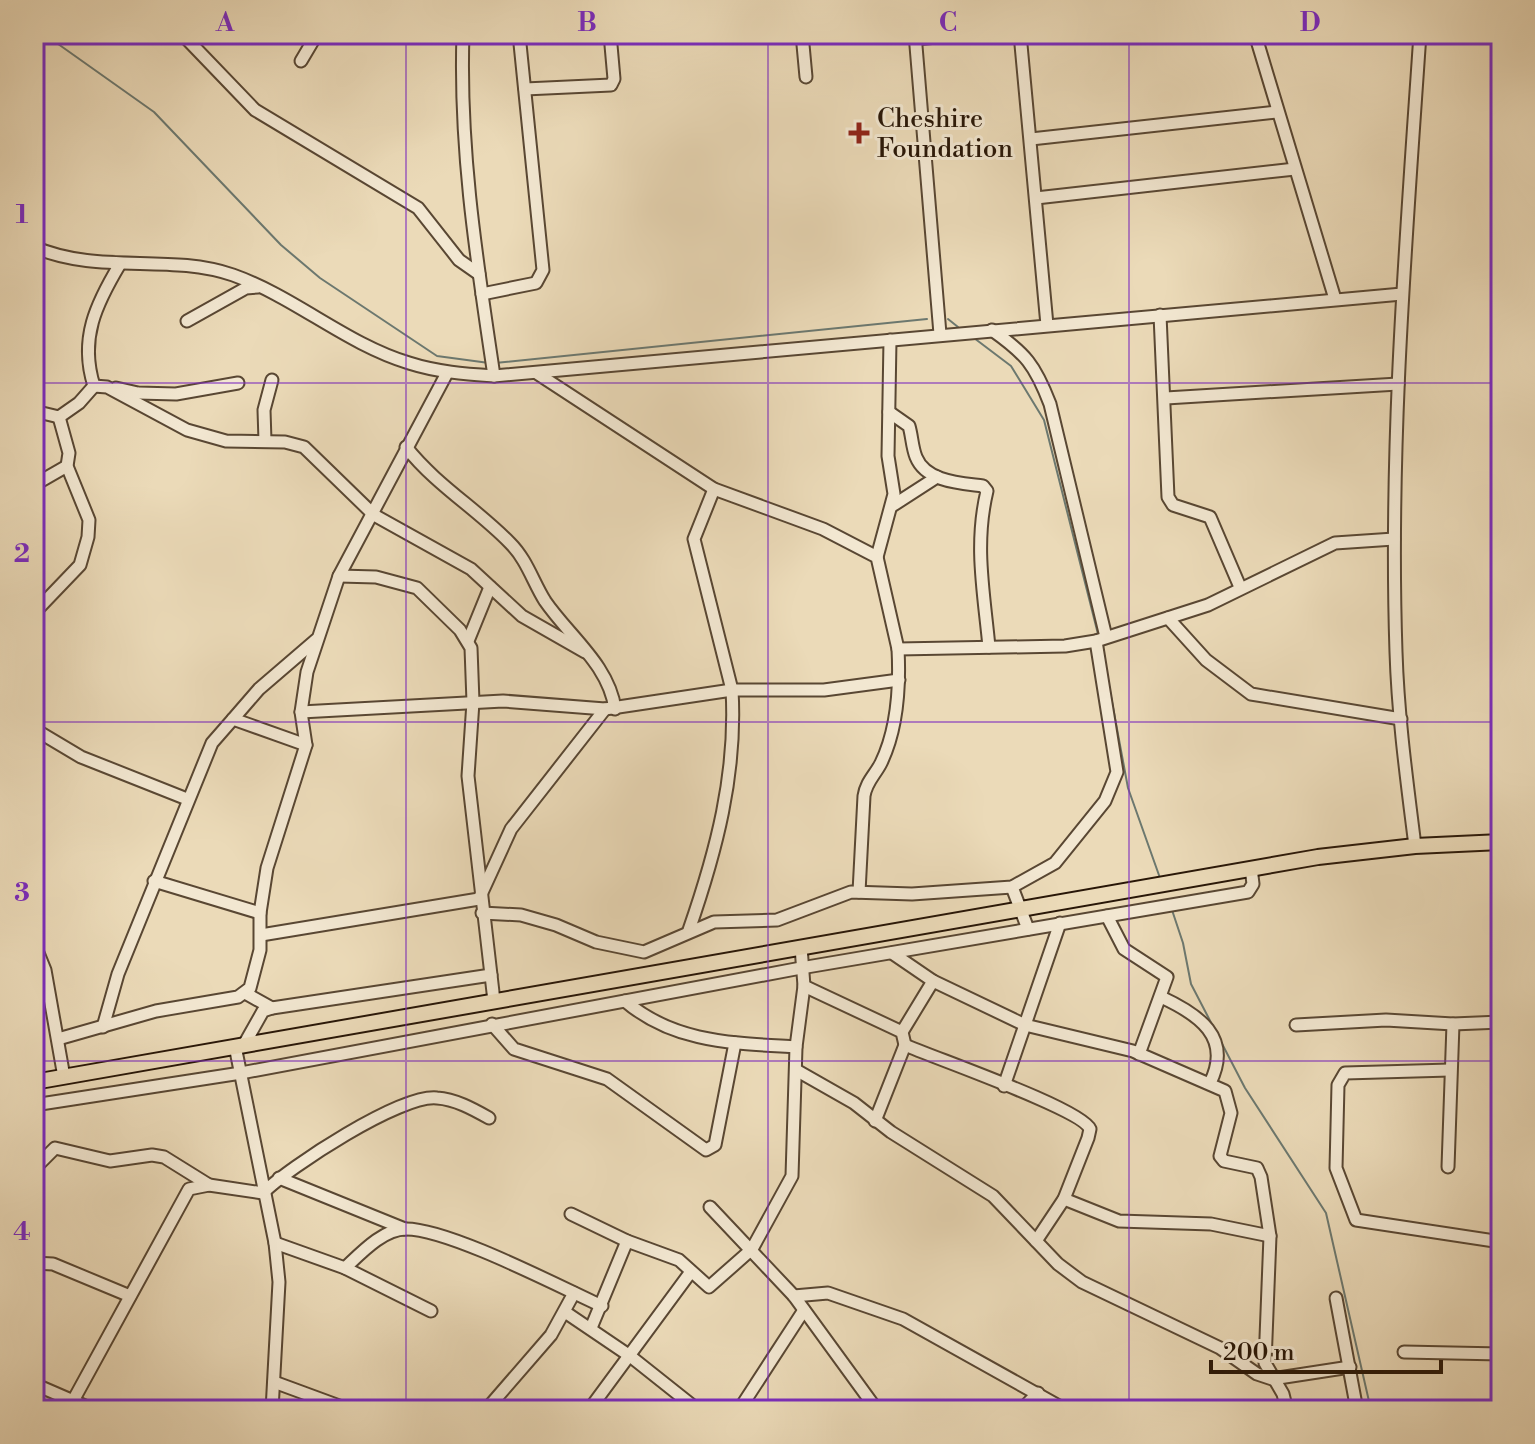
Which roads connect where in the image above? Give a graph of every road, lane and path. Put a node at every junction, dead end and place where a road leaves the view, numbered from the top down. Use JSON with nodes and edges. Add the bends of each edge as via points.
{"nodes":[{"id":1,"x":317,"y":34,"type":"edge"},
{"id":2,"x":463,"y":34,"type":"edge"},
{"id":3,"x":519,"y":34,"type":"edge"},
{"id":4,"x":610,"y":34,"type":"edge"},
{"id":5,"x":802,"y":34,"type":"edge"},
{"id":6,"x":971,"y":34,"type":"edge"},
{"id":7,"x":1020,"y":34,"type":"edge"},
{"id":8,"x":1255,"y":34,"type":"edge"},
{"id":9,"x":1420,"y":34,"type":"edge"},
{"id":10,"x":191,"y":36,"type":"edge"},
{"id":11,"x":915,"y":36,"type":"edge"},
{"id":12,"x":301,"y":61,"type":"dead end"},
{"id":13,"x":806,"y":77,"type":"dead end"},
{"id":14,"x":525,"y":89,"type":"junction"},
{"id":15,"x":1276,"y":112,"type":"junction"},
{"id":16,"x":1031,"y":139,"type":"junction"},
{"id":17,"x":1295,"y":169,"type":"junction"},
{"id":18,"x":1036,"y":198,"type":"junction"},
{"id":19,"x":34,"y":247,"type":"edge"},
{"id":20,"x":120,"y":264,"type":"junction"},
{"id":21,"x":479,"y":274,"type":"junction"},
{"id":22,"x":261,"y":287,"type":"junction"},
{"id":23,"x":1379,"y":293,"type":"junction"},
{"id":24,"x":482,"y":294,"type":"junction"},
{"id":25,"x":1402,"y":294,"type":"junction"},
{"id":26,"x":1335,"y":299,"type":"junction"},
{"id":27,"x":1160,"y":315,"type":"junction"},
{"id":28,"x":1402,"y":319,"type":"junction"},
{"id":29,"x":187,"y":321,"type":"dead end"},
{"id":30,"x":1047,"y":325,"type":"junction"},
{"id":31,"x":992,"y":330,"type":"junction"},
{"id":32,"x":940,"y":334,"type":"junction"},
{"id":33,"x":890,"y":340,"type":"junction"},
{"id":34,"x":492,"y":367,"type":"junction"},
{"id":35,"x":447,"y":373,"type":"junction"},
{"id":36,"x":538,"y":373,"type":"junction"},
{"id":37,"x":272,"y":380,"type":"dead end"},
{"id":38,"x":238,"y":383,"type":"dead end"},
{"id":39,"x":1398,"y":384,"type":"junction"},
{"id":40,"x":94,"y":386,"type":"junction"},
{"id":41,"x":107,"y":387,"type":"junction"},
{"id":42,"x":1166,"y":398,"type":"junction"},
{"id":43,"x":34,"y":411,"type":"edge"},
{"id":44,"x":889,"y":412,"type":"junction"},
{"id":45,"x":59,"y":417,"type":"junction"},
{"id":46,"x":265,"y":441,"type":"junction"},
{"id":47,"x":406,"y":447,"type":"junction"},
{"id":48,"x":67,"y":466,"type":"junction"},
{"id":49,"x":937,"y":477,"type":"junction"},
{"id":50,"x":34,"y":485,"type":"edge"},
{"id":51,"x":714,"y":489,"type":"junction"},
{"id":52,"x":892,"y":506,"type":"junction"},
{"id":53,"x":374,"y":515,"type":"junction"},
{"id":54,"x":1394,"y":539,"type":"junction"},
{"id":55,"x":877,"y":557,"type":"junction"},
{"id":56,"x":339,"y":576,"type":"junction"},
{"id":57,"x":490,"y":587,"type":"junction"},
{"id":58,"x":1240,"y":587,"type":"junction"},
{"id":59,"x":34,"y":613,"type":"edge"},
{"id":60,"x":1168,"y":618,"type":"junction"},
{"id":61,"x":318,"y":638,"type":"junction"},
{"id":62,"x":1101,"y":639,"type":"junction"},
{"id":63,"x":468,"y":641,"type":"junction"},
{"id":64,"x":989,"y":647,"type":"junction"},
{"id":65,"x":898,"y":649,"type":"junction"},
{"id":66,"x":585,"y":652,"type":"junction"},
{"id":67,"x":899,"y":680,"type":"junction"},
{"id":68,"x":732,"y":690,"type":"junction"},
{"id":69,"x":473,"y":702,"type":"junction"},
{"id":70,"x":610,"y":709,"type":"junction"},
{"id":71,"x":301,"y":712,"type":"junction"},
{"id":72,"x":233,"y":719,"type":"junction"},
{"id":73,"x":1401,"y":719,"type":"junction"},
{"id":74,"x":34,"y":729,"type":"edge"},
{"id":75,"x":306,"y":745,"type":"junction"},
{"id":76,"x":187,"y":799,"type":"junction"},
{"id":77,"x":1501,"y":842,"type":"edge"},
{"id":78,"x":1415,"y":846,"type":"junction"},
{"id":79,"x":1251,"y":868,"type":"junction"},
{"id":80,"x":154,"y":881,"type":"junction"},
{"id":81,"x":1012,"y":887,"type":"junction"},
{"id":82,"x":859,"y":892,"type":"junction"},
{"id":83,"x":479,"y":899,"type":"junction"},
{"id":84,"x":1021,"y":909,"type":"junction"},
{"id":85,"x":260,"y":913,"type":"junction"},
{"id":86,"x":482,"y":913,"type":"junction"},
{"id":87,"x":1107,"y":916,"type":"junction"},
{"id":88,"x":1060,"y":923,"type":"junction"},
{"id":89,"x":1028,"y":929,"type":"junction"},
{"id":90,"x":689,"y":930,"type":"junction"},
{"id":91,"x":261,"y":935,"type":"junction"},
{"id":92,"x":34,"y":943,"type":"edge"},
{"id":93,"x":801,"y":947,"type":"junction"},
{"id":94,"x":892,"y":953,"type":"junction"},
{"id":95,"x":39,"y":968,"type":"edge"},
{"id":96,"x":801,"y":968,"type":"junction"},
{"id":97,"x":491,"y":975,"type":"junction"},
{"id":98,"x":933,"y":981,"type":"junction"},
{"id":99,"x":804,"y":986,"type":"junction"},
{"id":100,"x":245,"y":993,"type":"junction"},
{"id":101,"x":1161,"y":997,"type":"junction"},
{"id":102,"x":494,"y":1001,"type":"junction"},
{"id":103,"x":625,"y":1001,"type":"junction"},
{"id":104,"x":272,"y":1008,"type":"junction"},
{"id":105,"x":1501,"y":1022,"type":"edge"},
{"id":106,"x":492,"y":1024,"type":"junction"},
{"id":107,"x":1453,"y":1024,"type":"junction"},
{"id":108,"x":1025,"y":1025,"type":"junction"},
{"id":109,"x":1296,"y":1025,"type":"dead end"},
{"id":110,"x":103,"y":1027,"type":"junction"},
{"id":111,"x":902,"y":1032,"type":"junction"},
{"id":112,"x":58,"y":1039,"type":"junction"},
{"id":113,"x":735,"y":1043,"type":"junction"},
{"id":114,"x":240,"y":1045,"type":"junction"},
{"id":115,"x":905,"y":1045,"type":"junction"},
{"id":116,"x":796,"y":1047,"type":"junction"},
{"id":117,"x":1139,"y":1054,"type":"junction"},
{"id":118,"x":796,"y":1070,"type":"junction"},
{"id":119,"x":1450,"y":1070,"type":"junction"},
{"id":120,"x":241,"y":1073,"type":"junction"},
{"id":121,"x":64,"y":1077,"type":"junction"},
{"id":122,"x":34,"y":1082,"type":"edge"},
{"id":123,"x":1210,"y":1083,"type":"junction"},
{"id":124,"x":1004,"y":1086,"type":"junction"},
{"id":125,"x":34,"y":1105,"type":"edge"},
{"id":126,"x":489,"y":1118,"type":"dead end"},
{"id":127,"x":875,"y":1121,"type":"junction"},
{"id":128,"x":1448,"y":1167,"type":"dead end"},
{"id":129,"x":34,"y":1169,"type":"edge"},
{"id":130,"x":279,"y":1178,"type":"junction"},
{"id":131,"x":209,"y":1185,"type":"junction"},
{"id":132,"x":263,"y":1193,"type":"junction"},
{"id":133,"x":1064,"y":1199,"type":"junction"},
{"id":134,"x":710,"y":1207,"type":"dead end"},
{"id":135,"x":571,"y":1214,"type":"dead end"},
{"id":136,"x":405,"y":1229,"type":"junction"},
{"id":137,"x":1270,"y":1236,"type":"junction"},
{"id":138,"x":627,"y":1241,"type":"junction"},
{"id":139,"x":1036,"y":1241,"type":"junction"},
{"id":140,"x":1501,"y":1242,"type":"edge"},
{"id":141,"x":275,"y":1243,"type":"junction"},
{"id":142,"x":752,"y":1249,"type":"junction"},
{"id":143,"x":34,"y":1263,"type":"edge"},
{"id":144,"x":345,"y":1268,"type":"junction"},
{"id":145,"x":690,"y":1273,"type":"junction"},
{"id":146,"x":574,"y":1293,"type":"junction"},
{"id":147,"x":130,"y":1296,"type":"junction"},
{"id":148,"x":794,"y":1296,"type":"junction"},
{"id":149,"x":1336,"y":1298,"type":"dead end"},
{"id":150,"x":602,"y":1306,"type":"junction"},
{"id":151,"x":804,"y":1310,"type":"junction"},
{"id":152,"x":431,"y":1311,"type":"dead end"},
{"id":153,"x":565,"y":1312,"type":"junction"},
{"id":154,"x":591,"y":1328,"type":"junction"},
{"id":155,"x":1404,"y":1352,"type":"dead end"},
{"id":156,"x":1501,"y":1354,"type":"edge"},
{"id":157,"x":630,"y":1356,"type":"junction"},
{"id":158,"x":1350,"y":1367,"type":"junction"},
{"id":159,"x":1272,"y":1379,"type":"junction"},
{"id":160,"x":274,"y":1382,"type":"junction"},
{"id":161,"x":34,"y":1384,"type":"edge"},
{"id":162,"x":1038,"y":1393,"type":"junction"},
{"id":163,"x":70,"y":1406,"type":"edge"},
{"id":164,"x":94,"y":1410,"type":"edge"},
{"id":165,"x":272,"y":1410,"type":"edge"},
{"id":166,"x":350,"y":1410,"type":"edge"},
{"id":167,"x":486,"y":1410,"type":"edge"},
{"id":168,"x":589,"y":1410,"type":"edge"},
{"id":169,"x":698,"y":1410,"type":"edge"},
{"id":170,"x":739,"y":1410,"type":"edge"},
{"id":171,"x":877,"y":1410,"type":"edge"},
{"id":172,"x":1021,"y":1410,"type":"edge"},
{"id":173,"x":1066,"y":1410,"type":"edge"},
{"id":174,"x":1287,"y":1410,"type":"edge"},
{"id":175,"x":1357,"y":1410,"type":"edge"}],
"edges":[{"from":1,"to":12,"type":"street"},
{"from":2,"to":21,"type":"street","via":[[466,178]]},
{"from":3,"to":14,"type":"street"},
{"from":4,"to":14,"type":"street","via":[[611,85]]},
{"from":5,"to":13,"type":"street"},
{"from":6,"to":11,"type":"street"},
{"from":7,"to":16,"type":"street"},
{"from":8,"to":15,"type":"street"},
{"from":9,"to":25,"type":"street"},
{"from":10,"to":21,"type":"street","via":[[255,110],[418,208],[464,265]]},
{"from":11,"to":32,"type":"street"},
{"from":14,"to":24,"type":"street","via":[[542,278]]},
{"from":15,"to":16,"type":"street"},
{"from":15,"to":17,"type":"street"},
{"from":16,"to":18,"type":"street"},
{"from":17,"to":18,"type":"street"},
{"from":17,"to":26,"type":"street"},
{"from":18,"to":30,"type":"street"},
{"from":19,"to":20,"type":"street","via":[[76,262]]},
{"from":20,"to":22,"type":"street","via":[[199,268]]},
{"from":20,"to":40,"type":"street","via":[[92,315],[87,354]]},
{"from":21,"to":24,"type":"street"},
{"from":22,"to":29,"type":"street","via":[[246,288]]},
{"from":22,"to":35,"type":"street","via":[[377,351]]},
{"from":23,"to":25,"type":"street"},
{"from":23,"to":26,"type":"street"},
{"from":23,"to":28,"type":"street","via":[[1395,303]]},
{"from":24,"to":34,"type":"street"},
{"from":25,"to":28,"type":"street"},
{"from":26,"to":27,"type":"street"},
{"from":27,"to":30,"type":"street"},
{"from":27,"to":42,"type":"street"},
{"from":28,"to":39,"type":"street"},
{"from":30,"to":31,"type":"street"},
{"from":31,"to":32,"type":"street"},
{"from":31,"to":62,"type":"street","via":[[1026,356],[1050,404]]},
{"from":32,"to":33,"type":"street"},
{"from":33,"to":36,"type":"street"},
{"from":33,"to":44,"type":"street"},
{"from":34,"to":35,"type":"street"},
{"from":34,"to":36,"type":"street"},
{"from":35,"to":47,"type":"street"},
{"from":36,"to":51,"type":"street"},
{"from":37,"to":46,"type":"street","via":[[264,410]]},
{"from":38,"to":41,"type":"street","via":[[176,394]]},
{"from":39,"to":42,"type":"street"},
{"from":39,"to":54,"type":"street"},
{"from":40,"to":41,"type":"street"},
{"from":40,"to":45,"type":"street"},
{"from":41,"to":46,"type":"street","via":[[187,430],[226,441]]},
{"from":42,"to":58,"type":"street","via":[[1168,497],[1173,505],[1210,517]]},
{"from":43,"to":45,"type":"street"},
{"from":44,"to":49,"type":"street","via":[[905,420],[917,461]]},
{"from":44,"to":52,"type":"street"},
{"from":45,"to":48,"type":"street","via":[[69,453]]},
{"from":46,"to":53,"type":"street","via":[[304,447]]},
{"from":47,"to":53,"type":"street"},
{"from":47,"to":66,"type":"street","via":[[435,481],[512,545]]},
{"from":48,"to":50,"type":"street"},
{"from":48,"to":59,"type":"street","via":[[89,520],[85,553]]},
{"from":49,"to":52,"type":"street"},
{"from":49,"to":64,"type":"street","via":[[987,491],[978,563]]},
{"from":51,"to":55,"type":"street","via":[[823,529]]},
{"from":51,"to":68,"type":"street","via":[[694,539]]},
{"from":52,"to":55,"type":"street"},
{"from":53,"to":56,"type":"street"},
{"from":53,"to":57,"type":"street","via":[[471,569]]},
{"from":54,"to":58,"type":"street","via":[[1335,543]]},
{"from":54,"to":73,"type":"street"},
{"from":55,"to":65,"type":"street"},
{"from":56,"to":61,"type":"street"},
{"from":56,"to":63,"type":"street","via":[[376,577],[417,588]]},
{"from":57,"to":63,"type":"street"},
{"from":57,"to":66,"type":"street","via":[[522,616]]},
{"from":58,"to":60,"type":"street"},
{"from":60,"to":62,"type":"street"},
{"from":60,"to":73,"type":"street","via":[[1206,660],[1251,694]]},
{"from":61,"to":71,"type":"street"},
{"from":61,"to":72,"type":"street"},
{"from":62,"to":64,"type":"street","via":[[1065,646]]},
{"from":62,"to":81,"type":"street","via":[[1117,772],[1105,801],[1055,863]]},
{"from":63,"to":69,"type":"street"},
{"from":64,"to":65,"type":"street"},
{"from":65,"to":67,"type":"street"},
{"from":66,"to":70,"type":"street","via":[[609,684]]},
{"from":67,"to":68,"type":"street","via":[[824,690]]},
{"from":67,"to":82,"type":"street","via":[[886,748],[864,796]]},
{"from":68,"to":70,"type":"street"},
{"from":68,"to":90,"type":"street","via":[[723,821]]},
{"from":69,"to":70,"type":"street"},
{"from":69,"to":71,"type":"street"},
{"from":69,"to":83,"type":"street","via":[[468,776]]},
{"from":70,"to":83,"type":"street","via":[[511,829]]},
{"from":71,"to":75,"type":"street"},
{"from":72,"to":75,"type":"street"},
{"from":72,"to":76,"type":"street","via":[[212,743]]},
{"from":73,"to":78,"type":"street"},
{"from":74,"to":76,"type":"street","via":[[81,757]]},
{"from":75,"to":85,"type":"street","via":[[267,868]]},
{"from":76,"to":80,"type":"street"},
{"from":77,"to":78,"type":"main road"},
{"from":78,"to":79,"type":"main road"},
{"from":79,"to":84,"type":"main road"},
{"from":79,"to":87,"type":"street","via":[[1248,892]]},
{"from":80,"to":85,"type":"street"},
{"from":80,"to":110,"type":"street"},
{"from":81,"to":82,"type":"street"},
{"from":81,"to":84,"type":"street"},
{"from":82,"to":90,"type":"street","via":[[777,920],[714,922]]},
{"from":83,"to":86,"type":"street"},
{"from":83,"to":91,"type":"street"},
{"from":84,"to":89,"type":"street"},
{"from":84,"to":93,"type":"main road"},
{"from":85,"to":91,"type":"street"},
{"from":86,"to":90,"type":"street","via":[[521,915],[596,942],[644,952]]},
{"from":86,"to":97,"type":"street"},
{"from":87,"to":88,"type":"street"},
{"from":87,"to":101,"type":"street","via":[[1124,949],[1167,977]]},
{"from":88,"to":89,"type":"street"},
{"from":88,"to":108,"type":"street"},
{"from":89,"to":94,"type":"street"},
{"from":91,"to":100,"type":"street","via":[[256,974]]},
{"from":92,"to":95,"type":"street"},
{"from":93,"to":96,"type":"street"},
{"from":93,"to":102,"type":"main road"},
{"from":94,"to":96,"type":"street"},
{"from":94,"to":98,"type":"street"},
{"from":95,"to":112,"type":"street"},
{"from":96,"to":99,"type":"street"},
{"from":96,"to":103,"type":"street"},
{"from":97,"to":102,"type":"street"},
{"from":97,"to":104,"type":"street"},
{"from":98,"to":108,"type":"street"},
{"from":98,"to":111,"type":"street"},
{"from":99,"to":111,"type":"street"},
{"from":99,"to":116,"type":"street"},
{"from":100,"to":104,"type":"street"},
{"from":100,"to":110,"type":"street"},
{"from":101,"to":117,"type":"street"},
{"from":101,"to":123,"type":"street","via":[[1209,1027],[1216,1067]]},
{"from":102,"to":114,"type":"main road"},
{"from":103,"to":106,"type":"street"},
{"from":103,"to":113,"type":"street","via":[[647,1020],[673,1032]]},
{"from":104,"to":114,"type":"street","via":[[263,1011]]},
{"from":105,"to":107,"type":"street"},
{"from":106,"to":113,"type":"street","via":[[514,1049],[581,1068],[617,1085],[706,1150],[715,1145]]},
{"from":106,"to":120,"type":"street"},
{"from":107,"to":109,"type":"street","via":[[1386,1020]]},
{"from":107,"to":119,"type":"street"},
{"from":108,"to":117,"type":"street"},
{"from":108,"to":124,"type":"street"},
{"from":110,"to":112,"type":"street"},
{"from":111,"to":115,"type":"street"},
{"from":112,"to":121,"type":"street"},
{"from":113,"to":116,"type":"street"},
{"from":114,"to":120,"type":"street"},
{"from":114,"to":121,"type":"main road"},
{"from":115,"to":124,"type":"street"},
{"from":115,"to":127,"type":"street"},
{"from":116,"to":118,"type":"street"},
{"from":117,"to":123,"type":"street"},
{"from":118,"to":127,"type":"street"},
{"from":118,"to":142,"type":"street","via":[[792,1176]]},
{"from":119,"to":128,"type":"street"},
{"from":119,"to":140,"type":"street","via":[[1345,1073],[1338,1085],[1337,1172],[1356,1220]]},
{"from":120,"to":125,"type":"street"},
{"from":120,"to":132,"type":"street"},
{"from":121,"to":122,"type":"main road"},
{"from":123,"to":137,"type":"street","via":[[1225,1091],[1231,1113],[1220,1156],[1259,1170]]},
{"from":124,"to":133,"type":"street","via":[[1056,1104],[1089,1125]]},
{"from":126,"to":130,"type":"street","via":[[435,1097],[418,1101],[333,1142]]},
{"from":127,"to":139,"type":"street","via":[[993,1196]]},
{"from":129,"to":131,"type":"street","via":[[55,1148],[110,1161],[152,1155],[173,1161]]},
{"from":130,"to":132,"type":"street"},
{"from":130,"to":136,"type":"street"},
{"from":131,"to":132,"type":"street"},
{"from":131,"to":147,"type":"street","via":[[183,1195]]},
{"from":132,"to":141,"type":"street"},
{"from":133,"to":137,"type":"street","via":[[1119,1221],[1211,1224]]},
{"from":133,"to":139,"type":"street"},
{"from":134,"to":142,"type":"street"},
{"from":135,"to":138,"type":"street"},
{"from":136,"to":144,"type":"street","via":[[372,1244]]},
{"from":136,"to":146,"type":"street","via":[[456,1241]]},
{"from":137,"to":159,"type":"street","via":[[1265,1363]]},
{"from":138,"to":145,"type":"street","via":[[679,1260]]},
{"from":138,"to":150,"type":"street"},
{"from":139,"to":159,"type":"street","via":[[1082,1282]]},
{"from":141,"to":144,"type":"street"},
{"from":141,"to":160,"type":"street","via":[[279,1282]]},
{"from":142,"to":145,"type":"street","via":[[712,1287]]},
{"from":142,"to":148,"type":"street"},
{"from":143,"to":147,"type":"street","via":[[53,1264]]},
{"from":144,"to":152,"type":"street"},
{"from":145,"to":157,"type":"street"},
{"from":146,"to":150,"type":"street"},
{"from":146,"to":153,"type":"street"},
{"from":147,"to":163,"type":"street"},
{"from":148,"to":151,"type":"street"},
{"from":148,"to":162,"type":"street","via":[[828,1293],[903,1319]]},
{"from":149,"to":158,"type":"street"},
{"from":150,"to":154,"type":"street"},
{"from":151,"to":170,"type":"street"},
{"from":151,"to":171,"type":"street"},
{"from":153,"to":154,"type":"street"},
{"from":153,"to":167,"type":"street"},
{"from":154,"to":157,"type":"street"},
{"from":155,"to":156,"type":"street"},
{"from":157,"to":168,"type":"street"},
{"from":157,"to":169,"type":"street"},
{"from":158,"to":159,"type":"street"},
{"from":158,"to":175,"type":"street"},
{"from":159,"to":174,"type":"street"},
{"from":160,"to":165,"type":"street"},
{"from":160,"to":166,"type":"street"},
{"from":161,"to":163,"type":"street"},
{"from":162,"to":172,"type":"street"},
{"from":162,"to":173,"type":"street"},
{"from":163,"to":164,"type":"street"}]}
